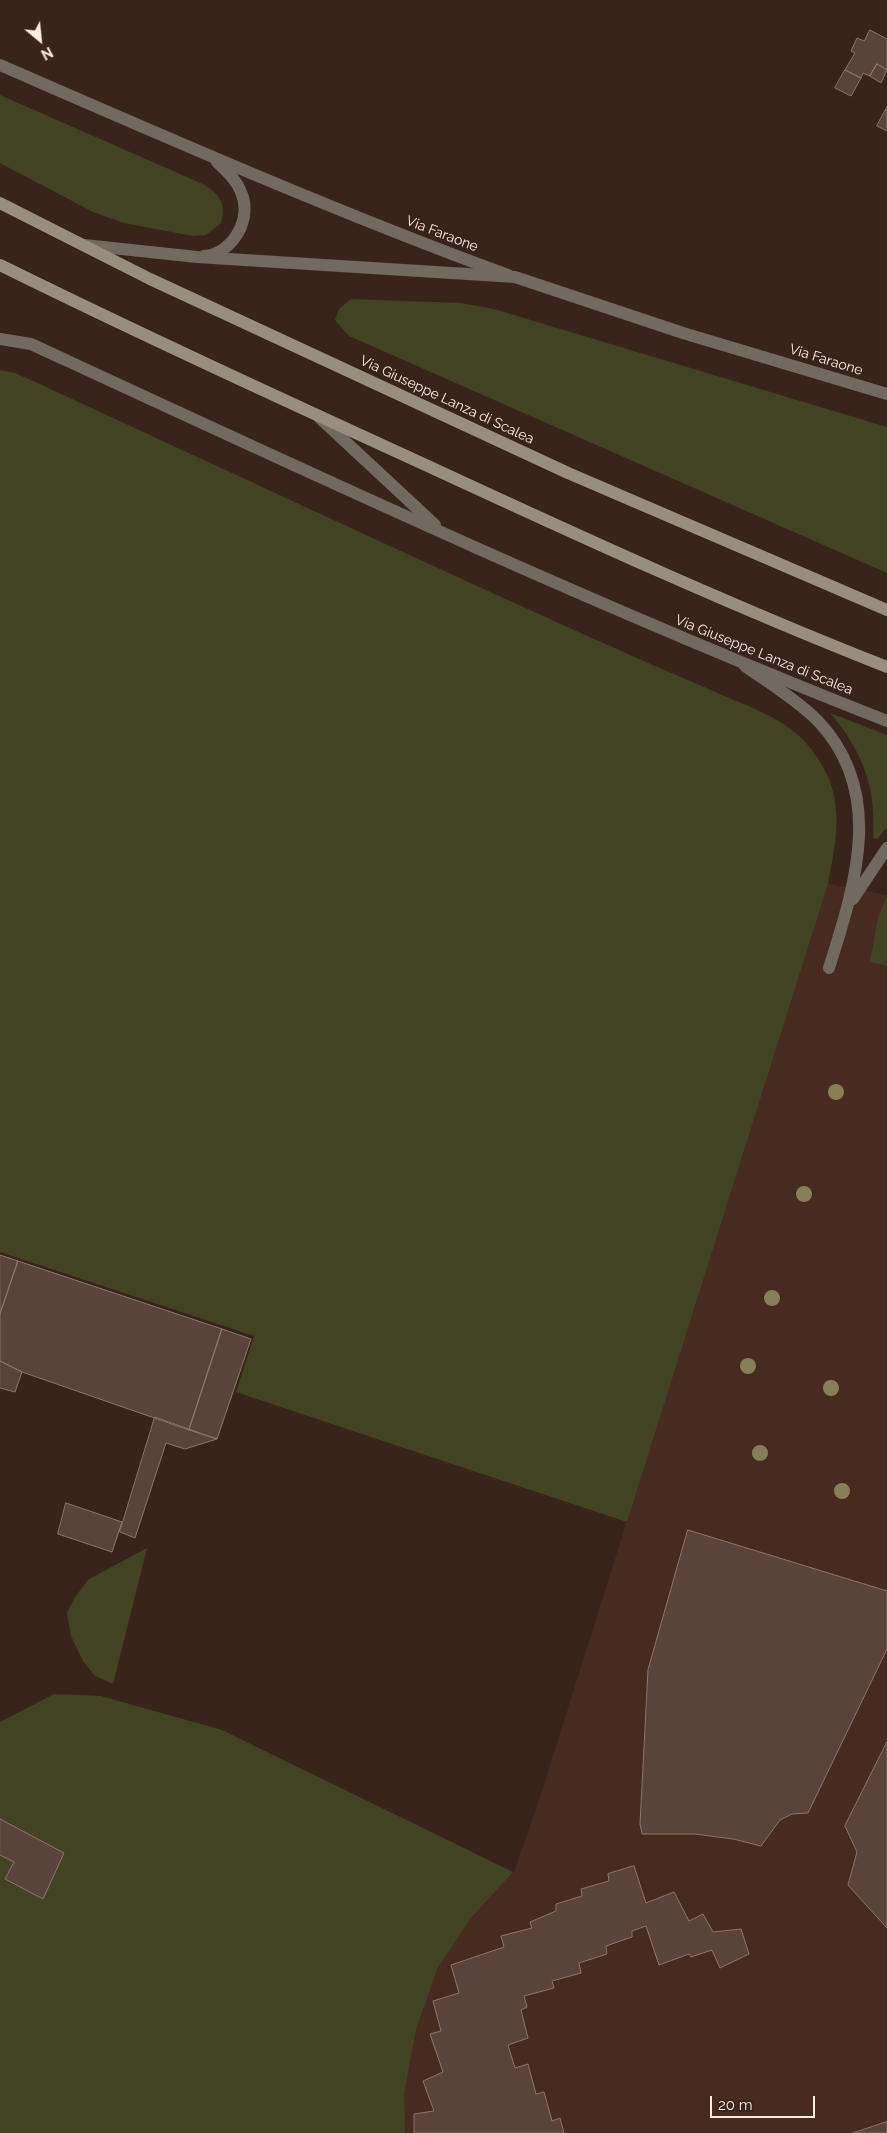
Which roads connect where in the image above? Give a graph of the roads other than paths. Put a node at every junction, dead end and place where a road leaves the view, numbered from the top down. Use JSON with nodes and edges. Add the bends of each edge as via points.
{"nodes":[{"id":1,"x":0,"y":65,"type":"edge"},
{"id":2,"x":211,"y":157,"type":"junction"},
{"id":3,"x":0,"y":203,"type":"edge"},
{"id":4,"x":84,"y":245,"type":"junction"},
{"id":5,"x":197,"y":257,"type":"junction"},
{"id":6,"x":0,"y":265,"type":"edge"},
{"id":7,"x":514,"y":277,"type":"junction"},
{"id":8,"x":0,"y":339,"type":"edge"},
{"id":9,"x":887,"y":394,"type":"edge"},
{"id":10,"x":316,"y":415,"type":"junction"},
{"id":11,"x":443,"y":533,"type":"junction"},
{"id":12,"x":887,"y":610,"type":"edge"},
{"id":13,"x":743,"y":664,"type":"junction"},
{"id":14,"x":887,"y":667,"type":"edge"},
{"id":15,"x":887,"y":721,"type":"edge"},
{"id":16,"x":887,"y":848,"type":"edge"},
{"id":17,"x":849,"y":905,"type":"junction"},
{"id":18,"x":829,"y":968,"type":"dead end"}],
"edges":[{"from":1,"to":2,"type":"street","name":"Via Faraone"},
{"from":2,"to":5,"type":"street","via":[[236,181],[245,204],[242,223],[227,247],[218,253]]},
{"from":2,"to":7,"type":"street","name":"Via Faraone"},
{"from":3,"to":4,"type":"street","name":"Via Giuseppe Lanza di Scalea"},
{"from":4,"to":5,"type":"street"},
{"from":4,"to":12,"type":"street","name":"Via Giuseppe Lanza di Scalea","via":[[150,279],[568,473]]},
{"from":5,"to":7,"type":"street"},
{"from":6,"to":10,"type":"street"},
{"from":7,"to":9,"type":"street","name":"Via Faraone","via":[[683,333]]},
{"from":8,"to":11,"type":"street","name":"Via Giuseppe Lanza di Scalea","via":[[32,344]]},
{"from":10,"to":11,"type":"street"},
{"from":10,"to":14,"type":"street","via":[[703,591]]},
{"from":11,"to":13,"type":"street","name":"Via Giuseppe Lanza di Scalea"},
{"from":13,"to":15,"type":"street","name":"Via Giuseppe Lanza di Scalea"},
{"from":13,"to":17,"type":"street","via":[[817,721],[839,750],[853,778],[859,813],[860,849]]},
{"from":16,"to":17,"type":"street"},
{"from":17,"to":18,"type":"street"}]}
